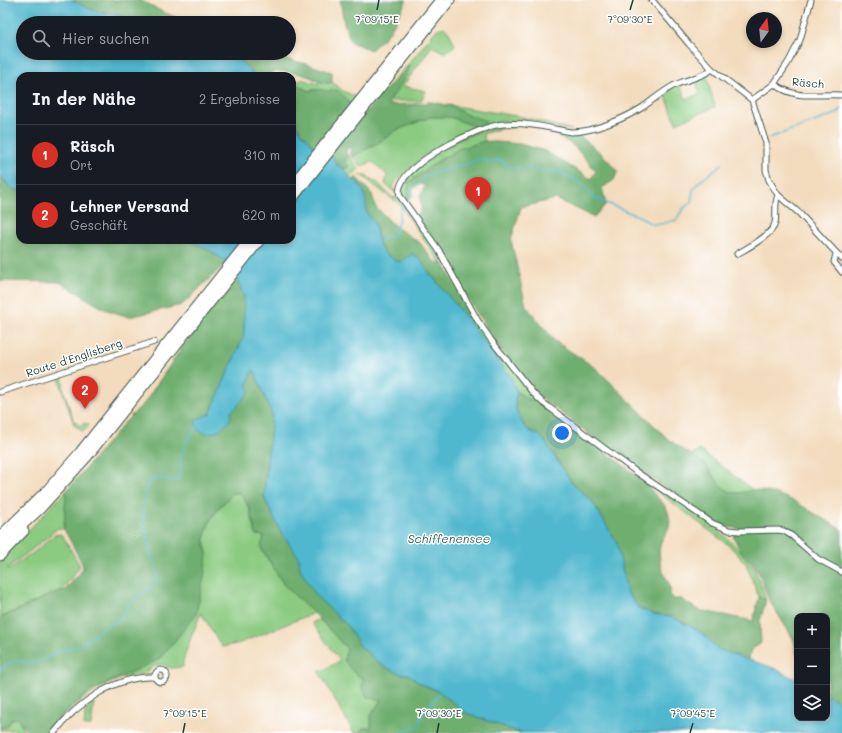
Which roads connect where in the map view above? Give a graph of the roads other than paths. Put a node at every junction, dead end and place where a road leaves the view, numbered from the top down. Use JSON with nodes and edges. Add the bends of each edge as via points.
{"nodes":[{"id":1,"x":440,"y":0,"type":"edge"},
{"id":2,"x":450,"y":0,"type":"edge"},
{"id":3,"x":652,"y":0,"type":"edge"},
{"id":4,"x":811,"y":0,"type":"edge"},
{"id":5,"x":712,"y":69,"type":"junction"},
{"id":6,"x":774,"y":84,"type":"junction"},
{"id":7,"x":842,"y":95,"type":"edge"},
{"id":8,"x":364,"y":100,"type":"junction"},
{"id":9,"x":752,"y":100,"type":"junction"},
{"id":10,"x":296,"y":180,"type":"edge"},
{"id":11,"x":296,"y":194,"type":"edge"},
{"id":12,"x":778,"y":195,"type":"junction"},
{"id":13,"x":246,"y":244,"type":"edge"},
{"id":14,"x":256,"y":244,"type":"edge"},
{"id":15,"x":737,"y":254,"type":"dead end"},
{"id":16,"x":836,"y":254,"type":"junction"},
{"id":17,"x":842,"y":259,"type":"edge"},
{"id":18,"x":842,"y":272,"type":"edge"},
{"id":19,"x":217,"y":287,"type":"junction"},
{"id":20,"x":154,"y":342,"type":"dead end"},
{"id":21,"x":0,"y":392,"type":"edge"},
{"id":22,"x":70,"y":476,"type":"junction"},
{"id":23,"x":0,"y":536,"type":"edge"},
{"id":24,"x":0,"y":546,"type":"edge"},
{"id":25,"x":0,"y":556,"type":"edge"},
{"id":26,"x":842,"y":572,"type":"edge"},
{"id":27,"x":155,"y":677,"type":"dead end"},
{"id":28,"x":54,"y":733,"type":"edge"}],
"edges":[{"from":1,"to":8,"type":"highway"},
{"from":2,"to":8,"type":"highway"},
{"from":3,"to":5,"type":"street"},
{"from":4,"to":6,"type":"street","via":[[800,40]]},
{"from":5,"to":9,"type":"street"},
{"from":5,"to":26,"type":"street","via":[[675,85],[632,113],[597,127],[571,132],[529,124],[498,125],[448,144],[425,159],[405,177],[400,186],[400,196],[438,249],[491,340],[542,402],[635,471],[712,523],[729,530],[784,531],[818,559]]},
{"from":6,"to":7,"type":"street","name":"Räsch","via":[[792,94]]},
{"from":6,"to":9,"type":"street"},
{"from":8,"to":10,"type":"highway"},
{"from":8,"to":11,"type":"highway"},
{"from":9,"to":12,"type":"street","via":[[766,144],[766,170]]},
{"from":12,"to":15,"type":"street","via":[[774,225],[764,237]]},
{"from":12,"to":16,"type":"street","via":[[799,213]]},
{"from":13,"to":19,"type":"highway"},
{"from":14,"to":19,"type":"highway"},
{"from":16,"to":17,"type":"street"},
{"from":16,"to":18,"type":"street","via":[[834,262]]},
{"from":19,"to":22,"type":"highway","via":[[122,414]]},
{"from":19,"to":23,"type":"highway","via":[[47,490]]},
{"from":20,"to":21,"type":"street","name":"Route d'Englisberg"},
{"from":22,"to":24,"type":"highway","via":[[35,514]]},
{"from":22,"to":25,"type":"highway","via":[[32,524]]},
{"from":27,"to":28,"type":"street","via":[[125,681],[97,694],[68,717]]}]}
